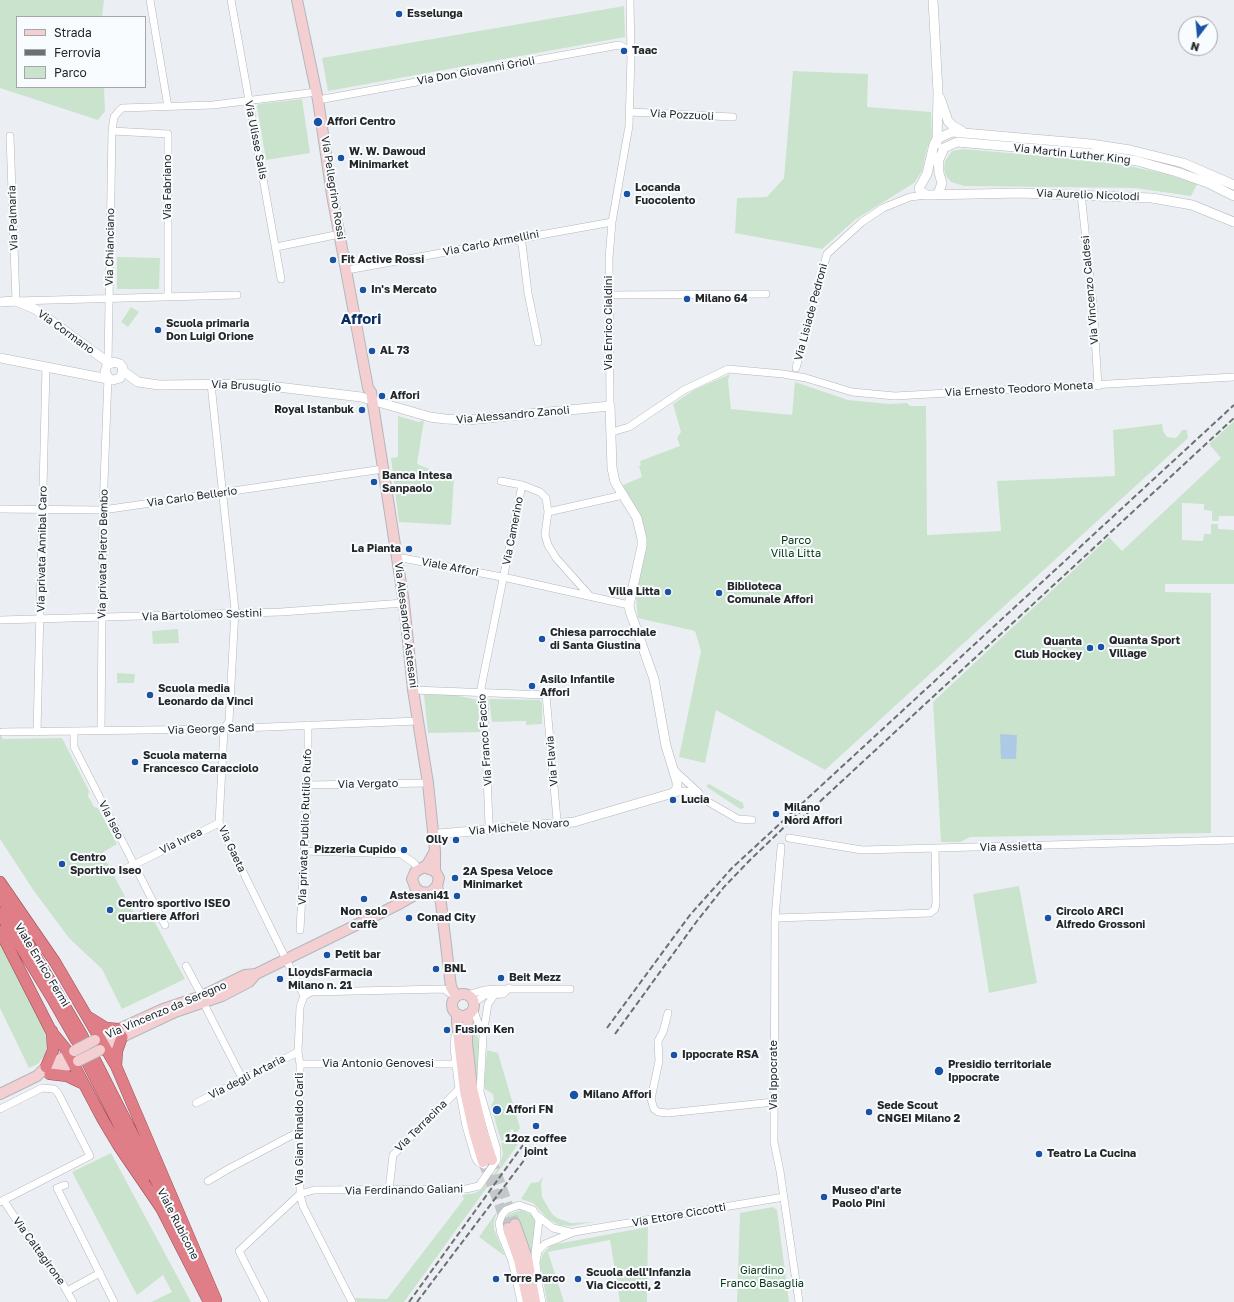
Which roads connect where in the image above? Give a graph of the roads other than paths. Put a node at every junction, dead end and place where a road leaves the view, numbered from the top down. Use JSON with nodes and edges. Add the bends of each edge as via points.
{"nodes":[{"id":1,"x":150,"y":0,"type":"edge"},
{"id":2,"x":231,"y":0,"type":"edge"},
{"id":3,"x":297,"y":0,"type":"edge"},
{"id":4,"x":630,"y":0,"type":"edge"},
{"id":5,"x":933,"y":0,"type":"edge"},
{"id":6,"x":630,"y":35,"type":"junction"},
{"id":7,"x":619,"y":45,"type":"junction"},
{"id":8,"x":631,"y":55,"type":"junction"},
{"id":9,"x":938,"y":92,"type":"junction"},
{"id":10,"x":317,"y":96,"type":"junction"},
{"id":11,"x":248,"y":101,"type":"junction"},
{"id":12,"x":168,"y":106,"type":"junction"},
{"id":13,"x":630,"y":112,"type":"junction"},
{"id":14,"x":733,"y":117,"type":"dead end"},
{"id":15,"x":112,"y":131,"type":"junction"},
{"id":16,"x":965,"y":133,"type":"junction"},
{"id":17,"x":10,"y":136,"type":"dead end"},
{"id":18,"x":937,"y":139,"type":"junction"},
{"id":19,"x":938,"y":162,"type":"junction"},
{"id":20,"x":942,"y":183,"type":"junction"},
{"id":21,"x":1234,"y":185,"type":"edge"},
{"id":22,"x":958,"y":193,"type":"junction"},
{"id":23,"x":938,"y":194,"type":"junction"},
{"id":24,"x":1081,"y":194,"type":"junction"},
{"id":25,"x":927,"y":195,"type":"junction"},
{"id":26,"x":1234,"y":196,"type":"edge"},
{"id":27,"x":612,"y":222,"type":"junction"},
{"id":28,"x":1234,"y":222,"type":"edge"},
{"id":29,"x":340,"y":234,"type":"junction"},
{"id":30,"x":516,"y":238,"type":"junction"},
{"id":31,"x":276,"y":247,"type":"junction"},
{"id":32,"x":347,"y":270,"type":"junction"},
{"id":33,"x":281,"y":280,"type":"dead end"},
{"id":34,"x":608,"y":294,"type":"junction"},
{"id":35,"x":766,"y":294,"type":"dead end"},
{"id":36,"x":237,"y":295,"type":"dead end"},
{"id":37,"x":168,"y":297,"type":"junction"},
{"id":38,"x":110,"y":298,"type":"junction"},
{"id":39,"x":16,"y":301,"type":"junction"},
{"id":40,"x":0,"y":302,"type":"edge"},
{"id":41,"x":538,"y":342,"type":"dead end"},
{"id":42,"x":0,"y":358,"type":"edge"},
{"id":43,"x":108,"y":363,"type":"junction"},
{"id":44,"x":46,"y":367,"type":"junction"},
{"id":45,"x":796,"y":368,"type":"junction"},
{"id":46,"x":123,"y":371,"type":"junction"},
{"id":47,"x":783,"y":374,"type":"junction"},
{"id":48,"x":108,"y":377,"type":"junction"},
{"id":49,"x":1234,"y":377,"type":"edge"},
{"id":50,"x":806,"y":378,"type":"junction"},
{"id":51,"x":211,"y":384,"type":"junction"},
{"id":52,"x":1098,"y":386,"type":"junction"},
{"id":53,"x":372,"y":400,"type":"junction"},
{"id":54,"x":610,"y":406,"type":"junction"},
{"id":55,"x":612,"y":432,"type":"junction"},
{"id":56,"x":383,"y":469,"type":"junction"},
{"id":57,"x":501,"y":481,"type":"dead end"},
{"id":58,"x":522,"y":485,"type":"junction"},
{"id":59,"x":222,"y":492,"type":"junction"},
{"id":60,"x":623,"y":495,"type":"junction"},
{"id":61,"x":0,"y":509,"type":"edge"},
{"id":62,"x":42,"y":510,"type":"junction"},
{"id":63,"x":103,"y":510,"type":"junction"},
{"id":64,"x":548,"y":512,"type":"junction"},
{"id":65,"x":397,"y":557,"type":"junction"},
{"id":66,"x":504,"y":577,"type":"junction"},
{"id":67,"x":589,"y":595,"type":"junction"},
{"id":68,"x":404,"y":603,"type":"junction"},
{"id":69,"x":629,"y":605,"type":"junction"},
{"id":70,"x":234,"y":614,"type":"junction"},
{"id":71,"x":102,"y":617,"type":"junction"},
{"id":72,"x":41,"y":618,"type":"junction"},
{"id":73,"x":0,"y":620,"type":"edge"},
{"id":74,"x":414,"y":690,"type":"junction"},
{"id":75,"x":483,"y":693,"type":"junction"},
{"id":76,"x":419,"y":722,"type":"junction"},
{"id":77,"x":308,"y":725,"type":"junction"},
{"id":78,"x":224,"y":729,"type":"junction"},
{"id":79,"x":101,"y":731,"type":"junction"},
{"id":80,"x":2,"y":732,"type":"dead end"},
{"id":81,"x":37,"y":732,"type":"junction"},
{"id":82,"x":74,"y":732,"type":"junction"},
{"id":83,"x":672,"y":767,"type":"junction"},
{"id":84,"x":428,"y":783,"type":"junction"},
{"id":85,"x":308,"y":785,"type":"junction"},
{"id":86,"x":673,"y":793,"type":"junction"},
{"id":87,"x":703,"y":798,"type":"junction"},
{"id":88,"x":752,"y":820,"type":"dead end"},
{"id":89,"x":219,"y":823,"type":"junction"},
{"id":90,"x":553,"y":825,"type":"junction"},
{"id":91,"x":496,"y":830,"type":"junction"},
{"id":92,"x":434,"y":836,"type":"junction"},
{"id":93,"x":789,"y":838,"type":"dead end"},
{"id":94,"x":1234,"y":840,"type":"edge"},
{"id":95,"x":781,"y":847,"type":"dead end"},
{"id":96,"x":935,"y":849,"type":"junction"},
{"id":97,"x":304,"y":851,"type":"junction"},
{"id":98,"x":436,"y":851,"type":"junction"},
{"id":99,"x":134,"y":864,"type":"junction"},
{"id":100,"x":421,"y":868,"type":"junction"},
{"id":101,"x":435,"y":870,"type":"junction"},
{"id":102,"x":121,"y":871,"type":"dead end"},
{"id":103,"x":0,"y":882,"type":"edge"},
{"id":104,"x":425,"y":889,"type":"junction"},
{"id":105,"x":0,"y":895,"type":"edge"},
{"id":106,"x":156,"y":907,"type":"junction"},
{"id":107,"x":0,"y":913,"type":"edge"},
{"id":108,"x":143,"y":914,"type":"dead end"},
{"id":109,"x":775,"y":918,"type":"junction"},
{"id":110,"x":165,"y":925,"type":"dead end"},
{"id":111,"x":300,"y":930,"type":"dead end"},
{"id":112,"x":0,"y":931,"type":"edge"},
{"id":113,"x":285,"y":960,"type":"junction"},
{"id":114,"x":186,"y":966,"type":"dead end"},
{"id":115,"x":509,"y":988,"type":"junction"},
{"id":116,"x":570,"y":989,"type":"dead end"},
{"id":117,"x":495,"y":994,"type":"junction"},
{"id":118,"x":304,"y":996,"type":"junction"},
{"id":119,"x":203,"y":1000,"type":"junction"},
{"id":120,"x":465,"y":1001,"type":"junction"},
{"id":121,"x":668,"y":1013,"type":"dead end"},
{"id":122,"x":88,"y":1016,"type":"junction"},
{"id":123,"x":457,"y":1018,"type":"junction"},
{"id":124,"x":52,"y":1031,"type":"junction"},
{"id":125,"x":120,"y":1033,"type":"junction"},
{"id":126,"x":482,"y":1035,"type":"junction"},
{"id":127,"x":298,"y":1052,"type":"junction"},
{"id":128,"x":89,"y":1053,"type":"junction"},
{"id":129,"x":300,"y":1064,"type":"junction"},
{"id":130,"x":456,"y":1064,"type":"junction"},
{"id":131,"x":116,"y":1066,"type":"junction"},
{"id":132,"x":48,"y":1070,"type":"junction"},
{"id":133,"x":243,"y":1080,"type":"junction"},
{"id":134,"x":84,"y":1084,"type":"junction"},
{"id":135,"x":459,"y":1089,"type":"junction"},
{"id":136,"x":1,"y":1094,"type":"edge"},
{"id":137,"x":774,"y":1102,"type":"junction"},
{"id":138,"x":196,"y":1103,"type":"dead end"},
{"id":139,"x":0,"y":1110,"type":"edge"},
{"id":140,"x":300,"y":1131,"type":"junction"},
{"id":141,"x":135,"y":1147,"type":"junction"},
{"id":142,"x":490,"y":1162,"type":"junction"},
{"id":143,"x":208,"y":1181,"type":"dead end"},
{"id":144,"x":65,"y":1185,"type":"dead end"},
{"id":145,"x":389,"y":1190,"type":"junction"},
{"id":146,"x":300,"y":1194,"type":"junction"},
{"id":147,"x":784,"y":1197,"type":"junction"},
{"id":148,"x":2,"y":1202,"type":"edge"},
{"id":149,"x":163,"y":1211,"type":"junction"},
{"id":150,"x":538,"y":1216,"type":"junction"},
{"id":151,"x":574,"y":1232,"type":"junction"},
{"id":152,"x":536,"y":1262,"type":"junction"},
{"id":153,"x":100,"y":1273,"type":"junction"},
{"id":154,"x":67,"y":1291,"type":"junction"},
{"id":155,"x":214,"y":1301,"type":"edge"},
{"id":156,"x":73,"y":1302,"type":"edge"},
{"id":157,"x":114,"y":1302,"type":"edge"},
{"id":158,"x":265,"y":1302,"type":"edge"},
{"id":159,"x":352,"y":1302,"type":"edge"},
{"id":160,"x":521,"y":1302,"type":"edge"},
{"id":161,"x":528,"y":1302,"type":"edge"},
{"id":162,"x":535,"y":1302,"type":"edge"},
{"id":163,"x":542,"y":1302,"type":"edge"},
{"id":164,"x":799,"y":1302,"type":"edge"}],
"edges":[{"from":1,"to":12,"type":"street"},
{"from":2,"to":11,"type":"street","name":"Via Ulisse Salis"},
{"from":3,"to":10,"type":"main road","name":"Via Pellegrino Rossi"},
{"from":4,"to":6,"type":"street","name":"Via Enrico Cialdini"},
{"from":5,"to":9,"type":"street"},
{"from":6,"to":7,"type":"street"},
{"from":6,"to":8,"type":"street","name":"Via Enrico Cialdini"},
{"from":7,"to":8,"type":"street","via":[[627,49]]},
{"from":7,"to":10,"type":"street","name":"Via Don Giovanni Grioli"},
{"from":8,"to":13,"type":"street","name":"Via Enrico Cialdini"},
{"from":9,"to":16,"type":"street","via":[[948,121]]},
{"from":9,"to":18,"type":"street"},
{"from":10,"to":11,"type":"street","name":"Via Don Giovanni Grioli"},
{"from":10,"to":29,"type":"main road","name":"Via Pellegrino Rossi"},
{"from":11,"to":12,"type":"street","name":"Via Don Giovanni Grioli"},
{"from":11,"to":31,"type":"street","name":"Via Ulisse Salis"},
{"from":12,"to":15,"type":"street","name":"Via Chianciano","via":[[122,108],[114,117]]},
{"from":13,"to":14,"type":"street","name":"Via Pozzuoli"},
{"from":13,"to":27,"type":"street","name":"Via Enrico Cialdini"},
{"from":15,"to":37,"type":"street","name":"Via Fabriano","via":[[168,134]]},
{"from":15,"to":38,"type":"street","name":"Via Chianciano"},
{"from":16,"to":18,"type":"street","name":"Via Martin Luther King","via":[[952,132]]},
{"from":16,"to":21,"type":"street","name":"Via Martin Luther King","via":[[1130,150],[1183,163]]},
{"from":17,"to":39,"type":"street","name":"Via Palmaria"},
{"from":18,"to":19,"type":"street"},
{"from":18,"to":25,"type":"street","via":[[932,149],[927,174],[920,185],[920,191]]},
{"from":19,"to":20,"type":"street"},
{"from":19,"to":26,"type":"street","name":"Via Martin Luther King","via":[[944,148],[957,142],[1097,154],[1177,172]]},
{"from":20,"to":22,"type":"street"},
{"from":20,"to":23,"type":"street"},
{"from":22,"to":23,"type":"street","name":"Via Aurelio Nicolodi"},
{"from":22,"to":24,"type":"street","name":"Via Aurelio Nicolodi"},
{"from":23,"to":25,"type":"street","name":"Via Lisiade Pedroni"},
{"from":24,"to":28,"type":"street","name":"Via Aurelio Nicolodi","via":[[1170,200],[1206,210]]},
{"from":24,"to":52,"type":"street","name":"Via Vincenzo Caldesi","via":[[1093,304]]},
{"from":25,"to":45,"type":"street","name":"Via Lisiade Pedroni","via":[[910,197],[883,208],[862,222],[827,254]]},
{"from":27,"to":30,"type":"street","name":"Via Carlo Armellini"},
{"from":27,"to":34,"type":"street","name":"Via Enrico Cialdini"},
{"from":29,"to":31,"type":"street"},
{"from":29,"to":32,"type":"main road","name":"Via Pellegrino Rossi"},
{"from":30,"to":32,"type":"street","name":"Via Carlo Armellini"},
{"from":30,"to":41,"type":"street","via":[[522,244]]},
{"from":31,"to":33,"type":"street","name":"Via Ulisse Salis"},
{"from":32,"to":53,"type":"main road","name":"Via Pellegrino Rossi"},
{"from":34,"to":35,"type":"street"},
{"from":34,"to":54,"type":"street","name":"Via Enrico Cialdini"},
{"from":36,"to":37,"type":"street"},
{"from":37,"to":38,"type":"street"},
{"from":38,"to":39,"type":"street"},
{"from":38,"to":43,"type":"street","name":"Via Chianciano"},
{"from":39,"to":40,"type":"street","name":"Via Cormano"},
{"from":39,"to":43,"type":"street","name":"Via Cormano","via":[[35,309]]},
{"from":42,"to":44,"type":"street"},
{"from":43,"to":46,"type":"street","name":"Via Brusuglio","via":[[119,363]]},
{"from":43,"to":48,"type":"street","via":[[105,370]]},
{"from":44,"to":48,"type":"street"},
{"from":44,"to":62,"type":"street","name":"Via privata Annibal Caro"},
{"from":45,"to":47,"type":"street"},
{"from":45,"to":50,"type":"street","name":"Via Ernesto Teodoro Moneta"},
{"from":46,"to":48,"type":"street","via":[[118,379]]},
{"from":46,"to":51,"type":"street","name":"Via Brusuglio","via":[[138,382],[159,385]]},
{"from":47,"to":50,"type":"street","name":"Via Ernesto Teodoro Moneta"},
{"from":47,"to":55,"type":"street","name":"Via Ernesto Teodoro Moneta","via":[[733,368],[719,371],[684,390],[629,427]]},
{"from":48,"to":63,"type":"street","name":"Via privata Pietro Bembo"},
{"from":49,"to":52,"type":"street","name":"Via Ernesto Teodoro Moneta"},
{"from":50,"to":52,"type":"street","name":"Via Ernesto Teodoro Moneta","via":[[843,390],[895,396]]},
{"from":51,"to":53,"type":"street","name":"Via Brusuglio","via":[[253,384]]},
{"from":51,"to":59,"type":"street","name":"Via Gaeta"},
{"from":53,"to":54,"type":"street","name":"Via Alessandro Zanoli","via":[[445,420]]},
{"from":53,"to":56,"type":"main road","name":"Via Alessandro Astesani"},
{"from":54,"to":55,"type":"street","name":"Via Enrico Cialdini"},
{"from":55,"to":60,"type":"street","name":"Via Enrico Cialdini","via":[[612,468],[617,486]]},
{"from":56,"to":59,"type":"street","name":"Via Carlo Bellerio"},
{"from":56,"to":65,"type":"main road","name":"Via Alessandro Astesani"},
{"from":57,"to":58,"type":"street"},
{"from":58,"to":64,"type":"street","via":[[540,492],[546,498]]},
{"from":58,"to":66,"type":"street","name":"Via Camerino"},
{"from":59,"to":63,"type":"street","name":"Via Carlo Bellerio"},
{"from":59,"to":70,"type":"street","name":"Via Gaeta"},
{"from":60,"to":64,"type":"street"},
{"from":60,"to":69,"type":"street","name":"Via Enrico Cialdini","via":[[637,518],[642,542]]},
{"from":61,"to":62,"type":"street","name":"Via Carlo Bellerio"},
{"from":62,"to":63,"type":"street","name":"Via Carlo Bellerio"},
{"from":62,"to":72,"type":"street","name":"Via privata Annibal Caro"},
{"from":63,"to":71,"type":"street","name":"Via privata Pietro Bembo"},
{"from":64,"to":67,"type":"street","via":[[545,529],[547,543],[556,558]]},
{"from":65,"to":66,"type":"street","name":"Viale Affori"},
{"from":65,"to":68,"type":"main road","name":"Via Alessandro Astesani"},
{"from":66,"to":67,"type":"street","name":"Viale Affori"},
{"from":66,"to":75,"type":"street","name":"Via Franco Faccio","via":[[481,688]]},
{"from":67,"to":69,"type":"street"},
{"from":68,"to":70,"type":"street","name":"Via Bartolomeo Sestini"},
{"from":68,"to":74,"type":"main road","name":"Via Alessandro Astesani"},
{"from":69,"to":83,"type":"street","via":[[654,679],[663,734]]},
{"from":70,"to":71,"type":"street","name":"Via Bartolomeo Sestini"},
{"from":70,"to":78,"type":"street","name":"Via Gaeta","via":[[229,721]]},
{"from":71,"to":72,"type":"street","name":"Via Bartolomeo Sestini"},
{"from":71,"to":79,"type":"street","name":"Via privata Pietro Bembo"},
{"from":72,"to":73,"type":"street","name":"Via Bartolomeo Sestini"},
{"from":72,"to":81,"type":"street","name":"Via privata Annibal Caro"},
{"from":74,"to":75,"type":"street"},
{"from":74,"to":76,"type":"main road","name":"Via Alessandro Astesani"},
{"from":75,"to":90,"type":"street","name":"Via Flavia","via":[[546,695],[557,820]]},
{"from":75,"to":91,"type":"street","name":"Via Franco Faccio","via":[[489,825]]},
{"from":76,"to":77,"type":"street","name":"Via George Sand"},
{"from":76,"to":84,"type":"main road","name":"Via Alessandro Astesani"},
{"from":77,"to":78,"type":"street","name":"Via George Sand"},
{"from":77,"to":85,"type":"street","name":"Via privata Publio Rutilio Rufo"},
{"from":78,"to":79,"type":"street","name":"Via George Sand"},
{"from":78,"to":89,"type":"street","name":"Via Gaeta"},
{"from":79,"to":82,"type":"street","name":"Via George Sand"},
{"from":80,"to":81,"type":"street","name":"Via George Sand"},
{"from":81,"to":82,"type":"street","name":"Via George Sand"},
{"from":82,"to":99,"type":"street","name":"Via Iseo","via":[[74,747]]},
{"from":83,"to":86,"type":"street","via":[[678,784]]},
{"from":83,"to":87,"type":"street"},
{"from":84,"to":85,"type":"street","name":"Via Vergato"},
{"from":84,"to":92,"type":"main road","name":"Via Alessandro Astesani"},
{"from":85,"to":97,"type":"street","name":"Via privata Publio Rutilio Rufo"},
{"from":86,"to":87,"type":"street","via":[[687,791]]},
{"from":86,"to":90,"type":"street","name":"Via Michele Novaro","via":[[574,822]]},
{"from":87,"to":88,"type":"street","via":[[738,819]]},
{"from":89,"to":99,"type":"street","name":"Via Ivrea"},
{"from":89,"to":113,"type":"street","name":"Via Gaeta"},
{"from":90,"to":91,"type":"street","name":"Via Michele Novaro"},
{"from":91,"to":92,"type":"street","name":"Via Michele Novaro"},
{"from":92,"to":98,"type":"main road","name":"Via Alessandro Astesani"},
{"from":93,"to":96,"type":"street","name":"Via Assietta","via":[[862,850]]},
{"from":94,"to":96,"type":"street","name":"Via Assietta"},
{"from":95,"to":109,"type":"street","name":"Via Ippocrate"},
{"from":96,"to":109,"type":"street","via":[[936,903],[935,909],[930,913]]},
{"from":97,"to":100,"type":"street","via":[[401,854]]},
{"from":97,"to":111,"type":"street","name":"Via privata Publio Rutilio Rufo"},
{"from":98,"to":100,"type":"main road"},
{"from":98,"to":101,"type":"main road","name":"Via Alessandro Astesani"},
{"from":99,"to":102,"type":"street","name":"Via Ivrea"},
{"from":99,"to":106,"type":"street","name":"Via Iseo"},
{"from":100,"to":101,"type":"main road"},
{"from":100,"to":104,"type":"main road","via":[[412,879]]},
{"from":101,"to":104,"type":"main road","name":"Via Alessandro Astesani","via":[[439,878]]},
{"from":103,"to":122,"type":"highway","via":[[34,928]]},
{"from":104,"to":113,"type":"main road","name":"Via Vincenzo da Seregno"},
{"from":104,"to":120,"type":"main road","via":[[442,906],[451,987]]},
{"from":105,"to":107,"type":"highway","name":"Viale Enrico Fermi","via":[[79,1038]]},
{"from":106,"to":108,"type":"street"},
{"from":106,"to":110,"type":"street","name":"Via Iseo"},
{"from":109,"to":137,"type":"street","name":"Via Ippocrate"},
{"from":112,"to":124,"type":"highway"},
{"from":113,"to":118,"type":"street"},
{"from":113,"to":119,"type":"main road","name":"Via Vincenzo da Seregno","via":[[256,974],[249,982]]},
{"from":114,"to":119,"type":"street"},
{"from":115,"to":116,"type":"street"},
{"from":115,"to":117,"type":"street","via":[[503,994]]},
{"from":115,"to":120,"type":"street","via":[[484,990]]},
{"from":117,"to":120,"type":"street"},
{"from":117,"to":126,"type":"street","via":[[488,1004]]},
{"from":118,"to":120,"type":"street","via":[[311,992],[444,989]]},
{"from":118,"to":127,"type":"street","name":"Via Gian Rinaldo Carli","via":[[300,1007]]},
{"from":119,"to":125,"type":"main road","name":"Via Vincenzo da Seregno"},
{"from":119,"to":133,"type":"street"},
{"from":120,"to":123,"type":"main road","via":[[462,1016]]},
{"from":120,"to":123,"type":"main road","via":[[452,1005]]},
{"from":120,"to":126,"type":"street"},
{"from":120,"to":142,"type":"main road","via":[[472,1088]]},
{"from":121,"to":137,"type":"street","via":[[658,1042],[659,1061],[651,1099],[654,1109],[668,1113]]},
{"from":122,"to":125,"type":"highway","via":[[106,1028]]},
{"from":122,"to":128,"type":"highway"},
{"from":123,"to":130,"type":"street","via":[[454,1048]]},
{"from":123,"to":142,"type":"main road","via":[[465,1091],[474,1132]]},
{"from":124,"to":128,"type":"highway"},
{"from":124,"to":132,"type":"highway","via":[[53,1050]]},
{"from":125,"to":128,"type":"main road","name":"Via Vincenzo da Seregno"},
{"from":125,"to":131,"type":"highway"},
{"from":126,"to":142,"type":"street","via":[[480,1092],[497,1150]]},
{"from":127,"to":129,"type":"street","name":"Via Gian Rinaldo Carli"},
{"from":127,"to":133,"type":"street","name":"Via degli Artaria"},
{"from":128,"to":131,"type":"highway"},
{"from":128,"to":132,"type":"main road","name":"Via Vincenzo da Seregno"},
{"from":128,"to":134,"type":"highway"},
{"from":128,"to":141,"type":"highway"},
{"from":129,"to":130,"type":"street","name":"Via Antonio Genovesi"},
{"from":129,"to":140,"type":"street","name":"Via Gian Rinaldo Carli"},
{"from":130,"to":135,"type":"street"},
{"from":131,"to":155,"type":"highway"},
{"from":132,"to":134,"type":"highway"},
{"from":132,"to":136,"type":"main road","name":"Via Vincenzo da Seregno"},
{"from":133,"to":138,"type":"street","name":"Via degli Artaria"},
{"from":134,"to":149,"type":"highway","via":[[118,1145]]},
{"from":135,"to":142,"type":"street","via":[[466,1126],[476,1157],[482,1165],[491,1166]]},
{"from":135,"to":145,"type":"street","name":"Via Terracina","via":[[392,1155]]},
{"from":137,"to":147,"type":"street","name":"Via Ippocrate","via":[[774,1142]]},
{"from":139,"to":148,"type":"street","via":[[42,1088],[54,1089],[90,1156]]},
{"from":140,"to":143,"type":"street"},
{"from":140,"to":146,"type":"street","name":"Via Gian Rinaldo Carli"},
{"from":141,"to":149,"type":"highway","name":"Viale Rubicone"},
{"from":141,"to":155,"type":"highway","name":"Viale Rubicone"},
{"from":142,"to":145,"type":"street","name":"Via Ferdinando Galiani","via":[[479,1186],[473,1188]]},
{"from":144,"to":153,"type":"street","via":[[57,1188]]},
{"from":145,"to":146,"type":"street","name":"Via Ferdinando Galiani","via":[[314,1190]]},
{"from":146,"to":158,"type":"street","name":"Via Gian Rinaldo Carli","via":[[239,1251]]},
{"from":146,"to":159,"type":"street","via":[[303,1206]]},
{"from":147,"to":151,"type":"street","name":"Via Ettore Ciccotti"},
{"from":147,"to":164,"type":"street","name":"Via Ippocrate"},
{"from":148,"to":154,"type":"street","name":"Via Caltagirone"},
{"from":149,"to":155,"type":"highway","name":"Viale Rubicone"},
{"from":150,"to":151,"type":"street","name":"Via Ettore Ciccotti","via":[[553,1228]]},
{"from":150,"to":152,"type":"street"},
{"from":150,"to":160,"type":"street","name":"Via Ettore Ciccotti","via":[[529,1207],[515,1206],[510,1207],[502,1215],[499,1223],[512,1261]]},
{"from":151,"to":152,"type":"street","name":"Via Ettore Ciccotti","via":[[545,1244],[538,1251]]},
{"from":152,"to":163,"type":"street"},
{"from":153,"to":154,"type":"street"},
{"from":153,"to":157,"type":"street"},
{"from":154,"to":156,"type":"street","name":"Via Caltagirone"},
{"from":161,"to":162,"type":"main road","via":[[511,1226],[527,1258]]}]}
